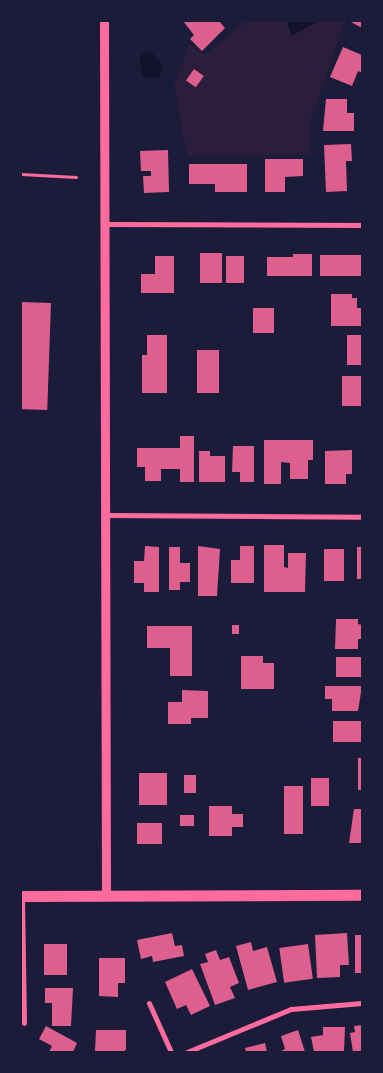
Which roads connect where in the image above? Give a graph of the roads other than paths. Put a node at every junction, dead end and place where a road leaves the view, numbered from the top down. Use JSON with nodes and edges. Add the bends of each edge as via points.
{"nodes":[{"id":1,"x":104,"y":21,"type":"edge"},
{"id":2,"x":105,"y":224,"type":"junction"},
{"id":3,"x":362,"y":226,"type":"edge"},
{"id":4,"x":107,"y":515,"type":"junction"},
{"id":5,"x":362,"y":517,"type":"edge"},
{"id":6,"x":362,"y":895,"type":"edge"},
{"id":7,"x":22,"y":896,"type":"edge"},
{"id":8,"x":106,"y":896,"type":"junction"},
{"id":9,"x":149,"y":1003,"type":"dead end"},
{"id":10,"x":362,"y":1003,"type":"edge"},
{"id":11,"x":24,"y":1023,"type":"dead end"},
{"id":12,"x":171,"y":1052,"type":"edge"},
{"id":13,"x":187,"y":1052,"type":"edge"}],
"edges":[{"from":1,"to":2,"type":"street"},
{"from":2,"to":3,"type":"street"},
{"from":2,"to":4,"type":"street"},
{"from":4,"to":5,"type":"street"},
{"from":4,"to":8,"type":"street"},
{"from":6,"to":8,"type":"main road"},
{"from":7,"to":8,"type":"main road"},
{"from":7,"to":11,"type":"street"},
{"from":9,"to":12,"type":"street"},
{"from":10,"to":13,"type":"street","via":[[290,1009]]}]}
